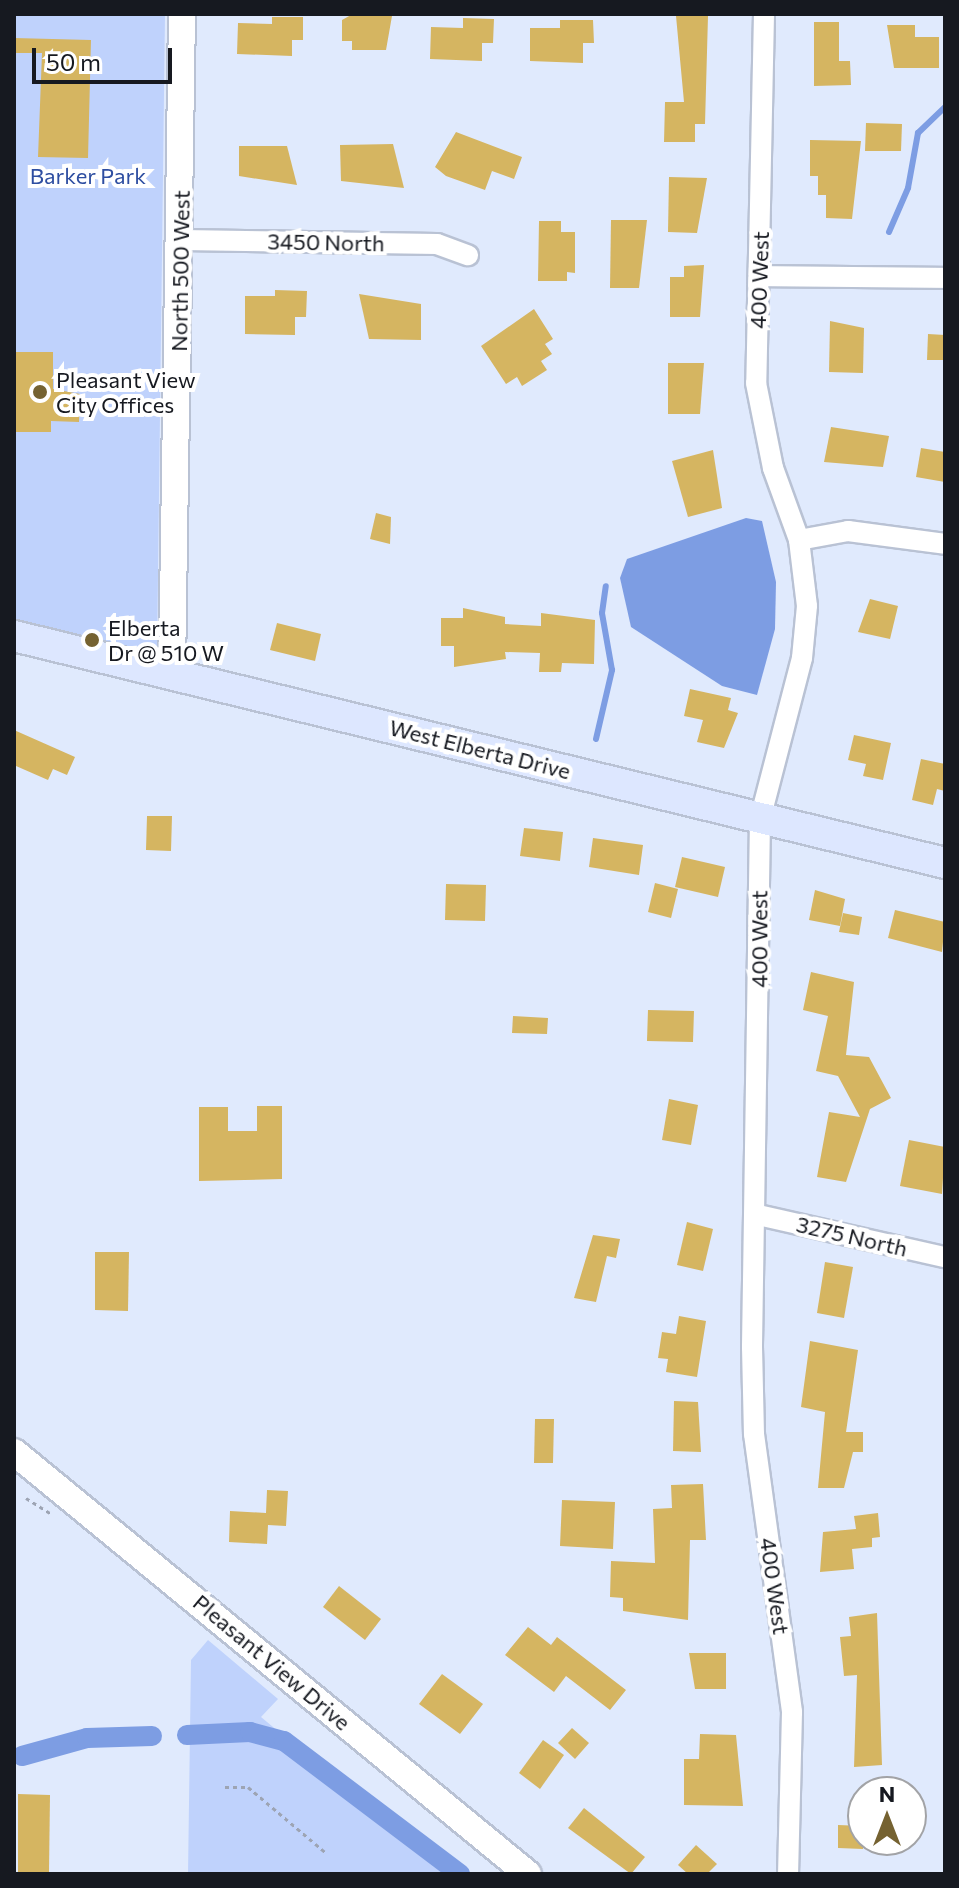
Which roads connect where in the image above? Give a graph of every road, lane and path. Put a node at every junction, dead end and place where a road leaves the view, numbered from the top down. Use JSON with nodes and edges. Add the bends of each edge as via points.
{"nodes":[{"id":1,"x":182,"y":14,"type":"edge"},
{"id":2,"x":764,"y":14,"type":"edge"},
{"id":3,"x":182,"y":240,"type":"junction"},
{"id":4,"x":468,"y":255,"type":"dead end"},
{"id":5,"x":760,"y":276,"type":"junction"},
{"id":6,"x":945,"y":278,"type":"edge"},
{"id":7,"x":799,"y":540,"type":"junction"},
{"id":8,"x":945,"y":544,"type":"edge"},
{"id":9,"x":14,"y":636,"type":"edge"},
{"id":10,"x":172,"y":671,"type":"junction"},
{"id":11,"x":760,"y":819,"type":"junction"},
{"id":12,"x":945,"y":863,"type":"edge"},
{"id":13,"x":758,"y":1215,"type":"junction"},
{"id":14,"x":945,"y":1257,"type":"edge"},
{"id":15,"x":14,"y":1452,"type":"edge"},
{"id":16,"x":26,"y":1498,"type":"dead end"},
{"id":17,"x":47,"y":1511,"type":"dead end"},
{"id":18,"x":225,"y":1787,"type":"dead end"},
{"id":19,"x":325,"y":1852,"type":"dead end"},
{"id":20,"x":528,"y":1874,"type":"edge"},
{"id":21,"x":788,"y":1874,"type":"edge"}],
"edges":[{"from":1,"to":3,"type":"street","name":"North 500 West"},
{"from":2,"to":5,"type":"street","name":"400 West"},
{"from":3,"to":4,"type":"street","name":"3450 North","via":[[437,244]]},
{"from":3,"to":10,"type":"street","name":"North 500 West"},
{"from":5,"to":6,"type":"street"},
{"from":5,"to":7,"type":"street","name":"400 West","via":[[756,383],[773,468]]},
{"from":7,"to":8,"type":"street","via":[[848,531]]},
{"from":7,"to":11,"type":"street","name":"400 West","via":[[807,606],[802,658]]},
{"from":9,"to":10,"type":"main road","name":"West Elberta Drive"},
{"from":10,"to":11,"type":"main road","name":"West Elberta Drive"},
{"from":11,"to":12,"type":"main road","name":"West Elberta Drive"},
{"from":11,"to":13,"type":"street","name":"400 West"},
{"from":13,"to":14,"type":"street","name":"3275 North"},
{"from":13,"to":21,"type":"street","name":"400 West","via":[[754,1434],[792,1712]]},
{"from":15,"to":20,"type":"street","name":"Pleasant View Drive"},
{"from":16,"to":17,"type":"path"},
{"from":18,"to":19,"type":"path","via":[[248,1787]]}]}
